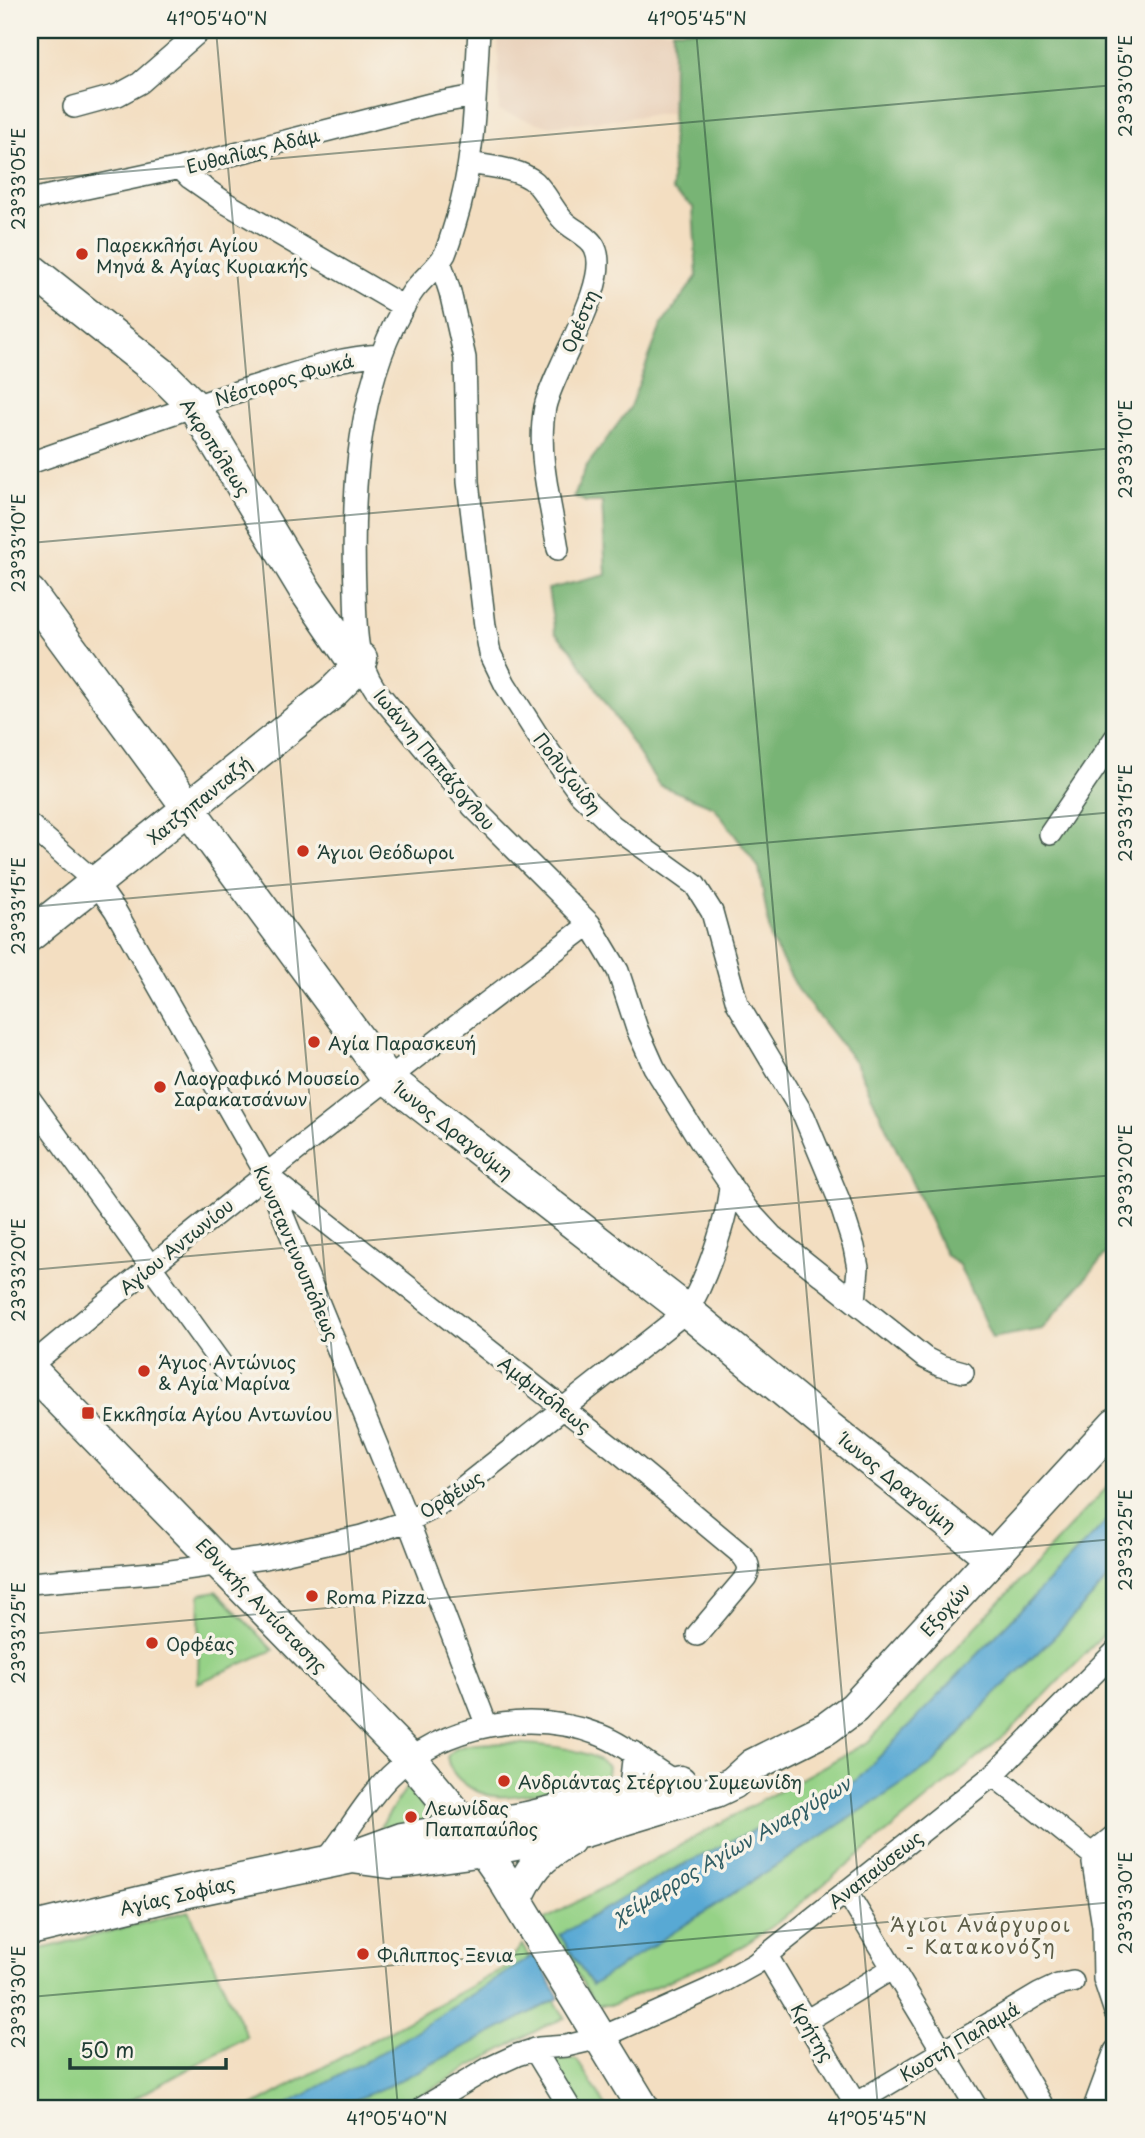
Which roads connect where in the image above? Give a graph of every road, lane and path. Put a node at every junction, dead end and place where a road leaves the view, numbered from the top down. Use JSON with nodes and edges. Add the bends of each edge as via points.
{"nodes":[{"id":1,"x":201,"y":30,"type":"edge"},
{"id":2,"x":479,"y":30,"type":"edge"},
{"id":3,"x":475,"y":96,"type":"junction"},
{"id":4,"x":74,"y":107,"type":"dead end"},
{"id":5,"x":469,"y":163,"type":"junction"},
{"id":6,"x":180,"y":168,"type":"junction"},
{"id":7,"x":30,"y":200,"type":"edge"},
{"id":8,"x":440,"y":261,"type":"junction"},
{"id":9,"x":30,"y":269,"type":"edge"},
{"id":10,"x":404,"y":307,"type":"junction"},
{"id":11,"x":381,"y":355,"type":"junction"},
{"id":12,"x":194,"y":406,"type":"junction"},
{"id":13,"x":30,"y":463,"type":"edge"},
{"id":14,"x":558,"y":549,"type":"dead end"},
{"id":15,"x":30,"y":593,"type":"edge"},
{"id":16,"x":359,"y":663,"type":"junction"},
{"id":17,"x":1115,"y":738,"type":"edge"},
{"id":18,"x":187,"y":809,"type":"junction"},
{"id":19,"x":30,"y":825,"type":"edge"},
{"id":20,"x":1050,"y":834,"type":"dead end"},
{"id":21,"x":96,"y":883,"type":"junction"},
{"id":22,"x":590,"y":924,"type":"junction"},
{"id":23,"x":30,"y":935,"type":"edge"},
{"id":24,"x":387,"y":1077,"type":"junction"},
{"id":25,"x":30,"y":1099,"type":"edge"},
{"id":26,"x":266,"y":1174,"type":"junction"},
{"id":27,"x":730,"y":1183,"type":"junction"},
{"id":28,"x":320,"y":1219,"type":"junction"},
{"id":29,"x":295,"y":1242,"type":"junction"},
{"id":30,"x":149,"y":1266,"type":"junction"},
{"id":31,"x":855,"y":1301,"type":"junction"},
{"id":32,"x":687,"y":1311,"type":"junction"},
{"id":33,"x":30,"y":1368,"type":"edge"},
{"id":34,"x":963,"y":1371,"type":"dead end"},
{"id":35,"x":227,"y":1372,"type":"dead end"},
{"id":36,"x":562,"y":1409,"type":"junction"},
{"id":37,"x":1115,"y":1424,"type":"edge"},
{"id":38,"x":408,"y":1521,"type":"junction"},
{"id":39,"x":991,"y":1557,"type":"junction"},
{"id":40,"x":223,"y":1564,"type":"junction"},
{"id":41,"x":30,"y":1583,"type":"edge"},
{"id":42,"x":697,"y":1635,"type":"dead end"},
{"id":43,"x":1115,"y":1652,"type":"edge"},
{"id":44,"x":487,"y":1726,"type":"junction"},
{"id":45,"x":634,"y":1752,"type":"junction"},
{"id":46,"x":411,"y":1760,"type":"junction"},
{"id":47,"x":753,"y":1765,"type":"junction"},
{"id":48,"x":993,"y":1775,"type":"junction"},
{"id":49,"x":677,"y":1782,"type":"junction"},
{"id":50,"x":716,"y":1791,"type":"junction"},
{"id":51,"x":629,"y":1794,"type":"junction"},
{"id":52,"x":584,"y":1831,"type":"junction"},
{"id":53,"x":1115,"y":1835,"type":"edge"},
{"id":54,"x":476,"y":1839,"type":"junction"},
{"id":55,"x":1094,"y":1856,"type":"junction"},
{"id":56,"x":338,"y":1859,"type":"junction"},
{"id":57,"x":1115,"y":1873,"type":"edge"},
{"id":58,"x":846,"y":1891,"type":"junction"},
{"id":59,"x":524,"y":1913,"type":"junction"},
{"id":60,"x":30,"y":1929,"type":"edge"},
{"id":61,"x":767,"y":1955,"type":"junction"},
{"id":62,"x":893,"y":1968,"type":"junction"},
{"id":63,"x":1073,"y":1982,"type":"dead end"},
{"id":64,"x":1115,"y":2012,"type":"edge"},
{"id":65,"x":806,"y":2021,"type":"junction"},
{"id":66,"x":993,"y":2021,"type":"junction"},
{"id":67,"x":593,"y":2027,"type":"junction"},
{"id":68,"x":534,"y":2049,"type":"junction"},
{"id":69,"x":943,"y":2050,"type":"junction"},
{"id":70,"x":1115,"y":2050,"type":"edge"},
{"id":71,"x":854,"y":2107,"type":"edge"},
{"id":72,"x":422,"y":2108,"type":"edge"},
{"id":73,"x":570,"y":2108,"type":"edge"},
{"id":74,"x":643,"y":2108,"type":"edge"},
{"id":75,"x":977,"y":2108,"type":"edge"},
{"id":76,"x":1043,"y":2108,"type":"edge"},
{"id":77,"x":1094,"y":2108,"type":"edge"}],
"edges":[{"from":1,"to":4,"type":"street","via":[[140,83],[107,99]]},
{"from":2,"to":3,"type":"street","name":"Ιωάννη Παπάζογλου"},
{"from":3,"to":5,"type":"street","name":"Ιωάννη Παπάζογλου"},
{"from":3,"to":6,"type":"street","name":"Ευθαλίας Αδάμ"},
{"from":5,"to":8,"type":"street","name":"Ιωάννη Παπάζογλου","via":[[457,219]]},
{"from":5,"to":14,"type":"street","name":"Ορέστη","via":[[529,178],[597,252],[593,290],[555,376],[543,424]]},
{"from":6,"to":7,"type":"street","name":"Ευθαλίας Αδάμ"},
{"from":6,"to":10,"type":"street","via":[[226,203]]},
{"from":8,"to":10,"type":"street","name":"Ιωάννη Παπάζογλου"},
{"from":8,"to":31,"type":"street","name":"Πολυζωίδη","via":[[465,358],[468,482],[490,653],[533,728],[580,794],[613,826],[683,875],[707,902],[737,1003],[804,1116],[839,1200],[858,1268]]},
{"from":9,"to":12,"type":"main road","name":"Ακροπόλεως","via":[[162,374]]},
{"from":10,"to":11,"type":"street","name":"Ιωάννη Παπάζογλου"},
{"from":11,"to":12,"type":"street","name":"Νέστορος Φωκά","via":[[327,364]]},
{"from":11,"to":16,"type":"street","name":"Ιωάννη Παπάζογλου","via":[[368,403],[355,509]]},
{"from":12,"to":13,"type":"street","name":"Νέστορος Φωκά"},
{"from":12,"to":16,"type":"main road","name":"Ακροπόλεως","via":[[305,590]]},
{"from":15,"to":18,"type":"main road","name":"Ίωνος Δραγούμη"},
{"from":16,"to":18,"type":"main road","name":"Χατζηπανταζή","via":[[331,694]]},
{"from":16,"to":22,"type":"street","name":"Ιωάννη Παπάζογλου","via":[[452,783]]},
{"from":17,"to":20,"type":"street"},
{"from":18,"to":21,"type":"main road","name":"Χατζηπανταζή"},
{"from":18,"to":24,"type":"main road","name":"Ίωνος Δραγούμη"},
{"from":19,"to":21,"type":"street","name":"Κωνσταντινουπόλεως"},
{"from":21,"to":23,"type":"main road","name":"Χατζηπανταζή"},
{"from":21,"to":26,"type":"street","name":"Κωνσταντινουπόλεως"},
{"from":22,"to":24,"type":"street","name":"Αγίου Αντωνίου"},
{"from":22,"to":27,"type":"street","name":"Ιωάννη Παπάζογλου","via":[[618,971],[654,1067]]},
{"from":24,"to":26,"type":"street","name":"Αγίου Αντωνίου"},
{"from":24,"to":32,"type":"main road","name":"Ίωνος Δραγούμη"},
{"from":25,"to":30,"type":"street"},
{"from":26,"to":28,"type":"street","name":"Αμφιπόλεως"},
{"from":26,"to":29,"type":"street","name":"Κωνσταντινουπόλεως"},
{"from":26,"to":30,"type":"street","name":"Αγίου Αντωνίου"},
{"from":27,"to":31,"type":"street","name":"Ιωάννη Παπάζογλου","via":[[764,1229]]},
{"from":27,"to":32,"type":"street","name":"Ορφέως","via":[[716,1244]]},
{"from":28,"to":29,"type":"street"},
{"from":28,"to":36,"type":"street","name":"Αμφιπόλεως"},
{"from":29,"to":38,"type":"street","name":"Κωνσταντινουπόλεως"},
{"from":30,"to":33,"type":"street","name":"Αγίου Αντωνίου"},
{"from":30,"to":35,"type":"street"},
{"from":31,"to":34,"type":"street","name":"Ιωάννη Παπάζογλου","via":[[925,1358]]},
{"from":32,"to":36,"type":"street","name":"Ορφέως"},
{"from":32,"to":39,"type":"main road","name":"Ίωνος Δραγούμη"},
{"from":33,"to":40,"type":"main road","name":"Εθνικής Αντίστασης"},
{"from":36,"to":38,"type":"street","name":"Ορφέως","via":[[457,1492]]},
{"from":36,"to":42,"type":"street","name":"Αμφιπόλεως","via":[[745,1559],[746,1577]]},
{"from":37,"to":39,"type":"main road","name":"Εξοχών"},
{"from":38,"to":40,"type":"street","name":"Ορφέως","via":[[319,1547]]},
{"from":38,"to":44,"type":"street","name":"Κωνσταντινουπόλεως"},
{"from":39,"to":47,"type":"main road","name":"Εξοχών","via":[[854,1708],[821,1731]]},
{"from":40,"to":41,"type":"street","name":"Ορφέως"},
{"from":40,"to":46,"type":"main road","name":"Εθνικής Αντίστασης"},
{"from":43,"to":48,"type":"street","name":"Αναπαύσεως"},
{"from":44,"to":45,"type":"street","via":[[527,1721],[573,1728],[601,1735]]},
{"from":44,"to":46,"type":"street","via":[[448,1739]]},
{"from":45,"to":49,"type":"street"},
{"from":45,"to":51,"type":"street"},
{"from":46,"to":54,"type":"main road","name":"Εθνικής Αντίστασης"},
{"from":46,"to":56,"type":"street","via":[[381,1786]]},
{"from":47,"to":49,"type":"main road","name":"Αγίας Σοφίας"},
{"from":47,"to":50,"type":"main road","name":"Αγίας Σοφίας"},
{"from":48,"to":55,"type":"street"},
{"from":48,"to":58,"type":"street","name":"Αναπαύσεως"},
{"from":49,"to":50,"type":"street"},
{"from":49,"to":51,"type":"main road","name":"Αγίας Σοφίας"},
{"from":50,"to":52,"type":"main road","name":"Αγίας Σοφίας"},
{"from":51,"to":54,"type":"main road","name":"Αγίας Σοφίας","via":[[527,1818]]},
{"from":52,"to":54,"type":"main road","name":"Αγίας Σοφίας"},
{"from":52,"to":59,"type":"main road","via":[[535,1864],[527,1876]]},
{"from":53,"to":55,"type":"street"},
{"from":54,"to":56,"type":"main road","name":"Αγίας Σοφίας","via":[[402,1839]]},
{"from":54,"to":59,"type":"main road","name":"Εθνικής Αντίστασης"},
{"from":55,"to":57,"type":"street"},
{"from":55,"to":64,"type":"street","via":[[1104,1979]]},
{"from":56,"to":60,"type":"main road","name":"Αγίας Σοφίας"},
{"from":58,"to":61,"type":"street","name":"Αναπαύσεως"},
{"from":58,"to":62,"type":"street"},
{"from":59,"to":67,"type":"main road","name":"Εθνικής Αντίστασης"},
{"from":61,"to":65,"type":"street","name":"Κρήτης"},
{"from":61,"to":67,"type":"street","name":"Αναπαύσεως","via":[[710,1989]]},
{"from":62,"to":65,"type":"street"},
{"from":62,"to":69,"type":"street"},
{"from":63,"to":66,"type":"street","name":"Κωστή Παλαμά","via":[[1046,1990]]},
{"from":65,"to":71,"type":"street","name":"Κρήτης"},
{"from":66,"to":69,"type":"street","name":"Κωστή Παλαμά"},
{"from":66,"to":76,"type":"street"},
{"from":67,"to":68,"type":"street","name":"Αναπαύσεως","via":[[566,2046]]},
{"from":67,"to":74,"type":"main road","name":"Εθνικής Αντίστασης"},
{"from":68,"to":72,"type":"street","name":"Αναπαύσεως","via":[[489,2068]]},
{"from":68,"to":73,"type":"street"},
{"from":69,"to":71,"type":"street","name":"Κωστή Παλαμά"},
{"from":69,"to":75,"type":"street"},
{"from":70,"to":77,"type":"street"}]}
